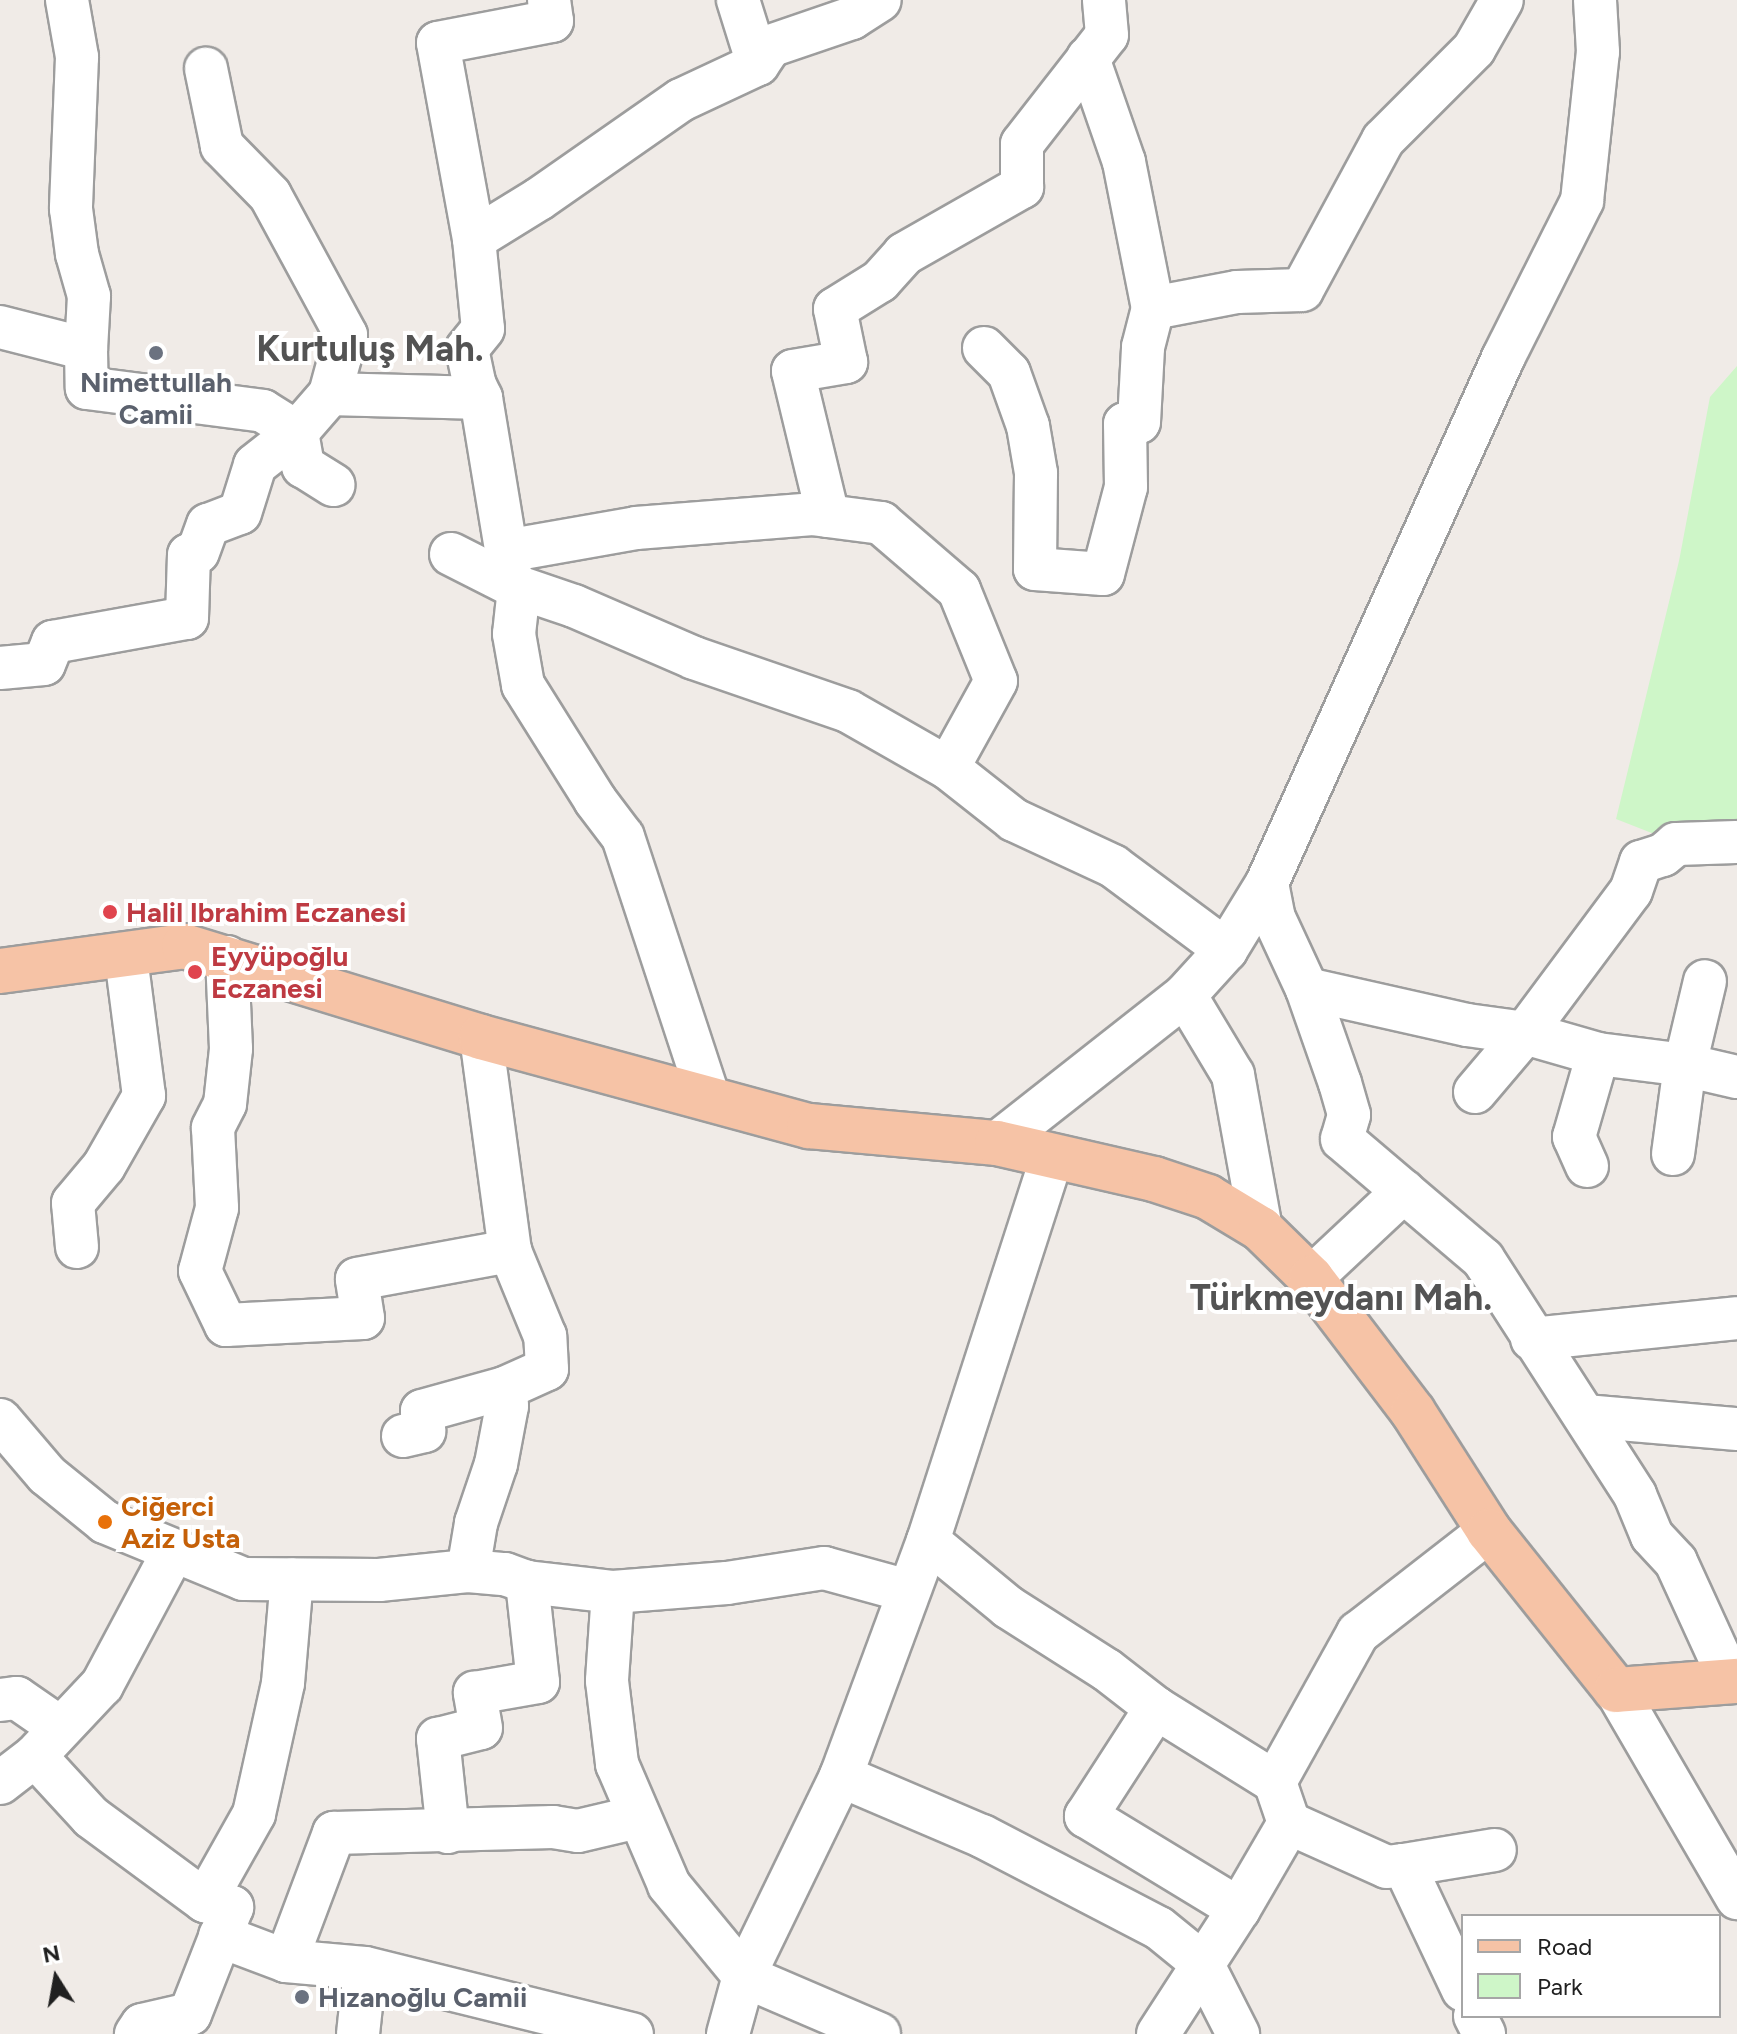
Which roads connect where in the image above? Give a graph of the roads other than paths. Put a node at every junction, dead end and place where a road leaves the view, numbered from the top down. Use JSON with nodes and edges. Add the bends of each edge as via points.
{"nodes":[{"id":1,"x":67,"y":0,"type":"edge"},
{"id":2,"x":549,"y":0,"type":"edge"},
{"id":3,"x":738,"y":0,"type":"edge"},
{"id":4,"x":880,"y":0,"type":"edge"},
{"id":5,"x":1104,"y":0,"type":"edge"},
{"id":6,"x":1502,"y":0,"type":"edge"},
{"id":7,"x":1595,"y":0,"type":"edge"},
{"id":8,"x":1088,"y":58,"type":"junction"},
{"id":9,"x":758,"y":64,"type":"junction"},
{"id":10,"x":206,"y":69,"type":"dead end"},
{"id":11,"x":474,"y":239,"type":"junction"},
{"id":12,"x":1153,"y":308,"type":"junction"},
{"id":13,"x":0,"y":327,"type":"edge"},
{"id":14,"x":984,"y":348,"type":"dead end"},
{"id":15,"x":86,"y":349,"type":"junction"},
{"id":16,"x":330,"y":394,"type":"junction"},
{"id":17,"x":481,"y":398,"type":"junction"},
{"id":18,"x":297,"y":432,"type":"junction"},
{"id":19,"x":334,"y":485,"type":"dead end"},
{"id":20,"x":828,"y":516,"type":"junction"},
{"id":21,"x":451,"y":554,"type":"dead end"},
{"id":22,"x":513,"y":575,"type":"junction"},
{"id":23,"x":0,"y":668,"type":"edge"},
{"id":24,"x":948,"y":768,"type":"junction"},
{"id":25,"x":1737,"y":842,"type":"edge"},
{"id":26,"x":1267,"y":883,"type":"junction"},
{"id":27,"x":1226,"y":950,"type":"junction"},
{"id":28,"x":126,"y":957,"type":"junction"},
{"id":29,"x":227,"y":957,"type":"junction"},
{"id":30,"x":0,"y":971,"type":"edge"},
{"id":31,"x":1705,"y":981,"type":"dead end"},
{"id":32,"x":1307,"y":989,"type":"junction"},
{"id":33,"x":1185,"y":995,"type":"junction"},
{"id":34,"x":1525,"y":1033,"type":"junction"},
{"id":35,"x":481,"y":1037,"type":"junction"},
{"id":36,"x":1598,"y":1054,"type":"junction"},
{"id":37,"x":1685,"y":1065,"type":"junction"},
{"id":38,"x":1737,"y":1077,"type":"edge"},
{"id":39,"x":1475,"y":1092,"type":"dead end"},
{"id":40,"x":709,"y":1099,"type":"junction"},
{"id":41,"x":997,"y":1143,"type":"junction"},
{"id":42,"x":1673,"y":1154,"type":"dead end"},
{"id":43,"x":1052,"y":1156,"type":"junction"},
{"id":44,"x":1587,"y":1166,"type":"dead end"},
{"id":45,"x":1404,"y":1191,"type":"junction"},
{"id":46,"x":1261,"y":1229,"type":"junction"},
{"id":47,"x":77,"y":1247,"type":"dead end"},
{"id":48,"x":510,"y":1251,"type":"junction"},
{"id":49,"x":1311,"y":1278,"type":"junction"},
{"id":50,"x":1737,"y":1318,"type":"edge"},
{"id":51,"x":1532,"y":1339,"type":"junction"},
{"id":52,"x":505,"y":1388,"type":"junction"},
{"id":53,"x":1585,"y":1416,"type":"junction"},
{"id":54,"x":0,"y":1420,"type":"edge"},
{"id":55,"x":1737,"y":1429,"type":"edge"},
{"id":56,"x":403,"y":1436,"type":"dead end"},
{"id":57,"x":1489,"y":1531,"type":"junction"},
{"id":58,"x":928,"y":1541,"type":"junction"},
{"id":59,"x":173,"y":1552,"type":"junction"},
{"id":60,"x":468,"y":1571,"type":"junction"},
{"id":61,"x":292,"y":1579,"type":"junction"},
{"id":62,"x":527,"y":1582,"type":"junction"},
{"id":63,"x":908,"y":1591,"type":"junction"},
{"id":64,"x":613,"y":1592,"type":"junction"},
{"id":65,"x":1734,"y":1682,"type":"edge"},
{"id":66,"x":1616,"y":1690,"type":"junction"},
{"id":67,"x":0,"y":1700,"type":"edge"},
{"id":68,"x":1156,"y":1708,"type":"junction"},
{"id":69,"x":47,"y":1742,"type":"junction"},
{"id":70,"x":841,"y":1776,"type":"junction"},
{"id":71,"x":1275,"y":1782,"type":"junction"},
{"id":72,"x":0,"y":1783,"type":"edge"},
{"id":73,"x":637,"y":1817,"type":"junction"},
{"id":74,"x":1289,"y":1823,"type":"junction"},
{"id":75,"x":448,"y":1832,"type":"junction"},
{"id":76,"x":1495,"y":1850,"type":"dead end"},
{"id":77,"x":1404,"y":1865,"type":"junction"},
{"id":78,"x":1737,"y":1898,"type":"edge"},
{"id":79,"x":1239,"y":1909,"type":"junction"},
{"id":80,"x":213,"y":1918,"type":"junction"},
{"id":81,"x":286,"y":1961,"type":"junction"},
{"id":82,"x":1202,"y":1963,"type":"junction"},
{"id":83,"x":365,"y":1968,"type":"junction"},
{"id":84,"x":744,"y":1976,"type":"junction"},
{"id":85,"x":1461,"y":1986,"type":"edge"},
{"id":86,"x":136,"y":2034,"type":"edge"},
{"id":87,"x":358,"y":2034,"type":"edge"},
{"id":88,"x":632,"y":2034,"type":"edge"},
{"id":89,"x":728,"y":2034,"type":"edge"},
{"id":90,"x":879,"y":2034,"type":"edge"},
{"id":91,"x":1158,"y":2034,"type":"edge"},
{"id":92,"x":1238,"y":2034,"type":"edge"}],
"edges":[{"from":1,"to":15,"type":"street","via":[[77,57],[71,209],[89,296]]},
{"from":2,"to":11,"type":"street","via":[[552,21],[438,43]]},
{"from":3,"to":9,"type":"street"},
{"from":4,"to":9,"type":"street","via":[[852,18],[770,46]]},
{"from":5,"to":8,"type":"street","via":[[1107,35]]},
{"from":6,"to":12,"type":"street","via":[[1474,49],[1383,140],[1302,290],[1237,292]]},
{"from":7,"to":26,"type":"street","via":[[1598,52],[1582,201],[1503,358]]},
{"from":8,"to":12,"type":"street","via":[[1124,162]]},
{"from":8,"to":20,"type":"street","via":[[1022,144],[1022,187],[904,254],[880,281],[835,309],[846,362],[793,371]]},
{"from":9,"to":11,"type":"street","via":[[681,100]]},
{"from":10,"to":16,"type":"street","via":[[222,146],[270,195],[346,335]]},
{"from":11,"to":17,"type":"street","via":[[483,329],[467,349]]},
{"from":12,"to":14,"type":"street","via":[[1143,347],[1139,422],[1125,424],[1126,487],[1103,574],[1035,569],[1036,473],[1028,426],[1009,373]]},
{"from":13,"to":15,"type":"street"},
{"from":15,"to":18,"type":"street","via":[[87,388],[263,411]]},
{"from":16,"to":17,"type":"street"},
{"from":16,"to":18,"type":"street"},
{"from":17,"to":22,"type":"street"},
{"from":18,"to":19,"type":"street","via":[[303,466]]},
{"from":18,"to":23,"type":"street","via":[[255,465],[240,513],[208,525],[198,552],[189,555],[187,618],[53,642],[44,664]]},
{"from":20,"to":22,"type":"street","via":[[636,528]]},
{"from":20,"to":24,"type":"street","via":[[881,523],[959,590],[996,681]]},
{"from":21,"to":22,"type":"street"},
{"from":22,"to":24,"type":"street","via":[[694,658],[848,711]]},
{"from":22,"to":40,"type":"street","via":[[514,634],[523,685],[623,837]]},
{"from":24,"to":27,"type":"street","via":[[1014,820],[1113,866]]},
{"from":25,"to":34,"type":"street","via":[[1676,844],[1641,862],[1631,891]]},
{"from":26,"to":27,"type":"street"},
{"from":26,"to":32,"type":"street","via":[[1274,918]]},
{"from":27,"to":33,"type":"street"},
{"from":28,"to":29,"type":"main road","via":[[184,946]]},
{"from":28,"to":30,"type":"main road"},
{"from":28,"to":47,"type":"street","via":[[144,1096],[104,1166],[73,1203]]},
{"from":29,"to":35,"type":"main road"},
{"from":29,"to":48,"type":"street","via":[[231,1049],[225,1104],[213,1128],[217,1208],[200,1271],[226,1325],[363,1318],[357,1279]]},
{"from":31,"to":37,"type":"street"},
{"from":32,"to":34,"type":"street"},
{"from":32,"to":45,"type":"street","via":[[1349,1115],[1342,1139]]},
{"from":33,"to":41,"type":"street"},
{"from":33,"to":46,"type":"street","via":[[1233,1075]]},
{"from":34,"to":36,"type":"street"},
{"from":34,"to":39,"type":"street"},
{"from":35,"to":40,"type":"main road"},
{"from":35,"to":48,"type":"street"},
{"from":36,"to":37,"type":"street"},
{"from":36,"to":44,"type":"street","via":[[1574,1137]]},
{"from":37,"to":38,"type":"street"},
{"from":37,"to":42,"type":"street"},
{"from":40,"to":41,"type":"main road","via":[[809,1126]]},
{"from":41,"to":43,"type":"main road"},
{"from":43,"to":46,"type":"main road","via":[[1208,1197]]},
{"from":43,"to":58,"type":"street"},
{"from":45,"to":49,"type":"street"},
{"from":45,"to":51,"type":"street","via":[[1483,1259]]},
{"from":46,"to":49,"type":"main road"},
{"from":48,"to":52,"type":"street","via":[[545,1336],[547,1369]]},
{"from":49,"to":57,"type":"main road","via":[[1413,1412]]},
{"from":50,"to":51,"type":"street"},
{"from":51,"to":53,"type":"street"},
{"from":52,"to":56,"type":"street","via":[[422,1411],[424,1431]]},
{"from":52,"to":60,"type":"street","via":[[507,1406],[496,1464],[476,1523]]},
{"from":53,"to":55,"type":"street"},
{"from":53,"to":65,"type":"street","via":[[1635,1495],[1652,1536],[1676,1562]]},
{"from":54,"to":59,"type":"street","via":[[47,1475],[105,1522]]},
{"from":57,"to":66,"type":"main road"},
{"from":57,"to":71,"type":"street","via":[[1358,1633]]},
{"from":58,"to":63,"type":"street"},
{"from":58,"to":68,"type":"street","via":[[1008,1607]]},
{"from":59,"to":61,"type":"street","via":[[243,1579]]},
{"from":59,"to":69,"type":"street","via":[[102,1685]]},
{"from":60,"to":61,"type":"street","via":[[379,1580]]},
{"from":60,"to":62,"type":"street"},
{"from":61,"to":80,"type":"street","via":[[283,1683],[254,1814]]},
{"from":62,"to":64,"type":"street"},
{"from":62,"to":75,"type":"street","via":[[538,1682],[475,1693],[481,1728],[438,1739]]},
{"from":63,"to":64,"type":"street","via":[[824,1568]]},
{"from":63,"to":70,"type":"street"},
{"from":64,"to":73,"type":"street","via":[[607,1681],[617,1764]]},
{"from":65,"to":66,"type":"main road"},
{"from":66,"to":78,"type":"street"},
{"from":67,"to":69,"type":"street","via":[[17,1698]]},
{"from":68,"to":71,"type":"street"},
{"from":68,"to":79,"type":"street","via":[[1086,1816]]},
{"from":69,"to":72,"type":"street"},
{"from":69,"to":80,"type":"street","via":[[91,1817]]},
{"from":70,"to":82,"type":"street","via":[[982,1836],[1159,1928]]},
{"from":70,"to":84,"type":"street"},
{"from":71,"to":74,"type":"street"},
{"from":73,"to":75,"type":"street","via":[[578,1831],[553,1827]]},
{"from":73,"to":84,"type":"street","via":[[669,1885]]},
{"from":74,"to":77,"type":"street","via":[[1387,1867]]},
{"from":74,"to":79,"type":"street"},
{"from":75,"to":81,"type":"street","via":[[334,1833]]},
{"from":76,"to":77,"type":"street"},
{"from":77,"to":85,"type":"street"},
{"from":79,"to":82,"type":"street"},
{"from":80,"to":81,"type":"street"},
{"from":80,"to":86,"type":"street","via":[[190,2014],[142,2025]]},
{"from":81,"to":83,"type":"street"},
{"from":82,"to":91,"type":"street"},
{"from":82,"to":92,"type":"street"},
{"from":83,"to":87,"type":"street"},
{"from":83,"to":88,"type":"street"},
{"from":84,"to":89,"type":"street"},
{"from":84,"to":90,"type":"street"}]}
